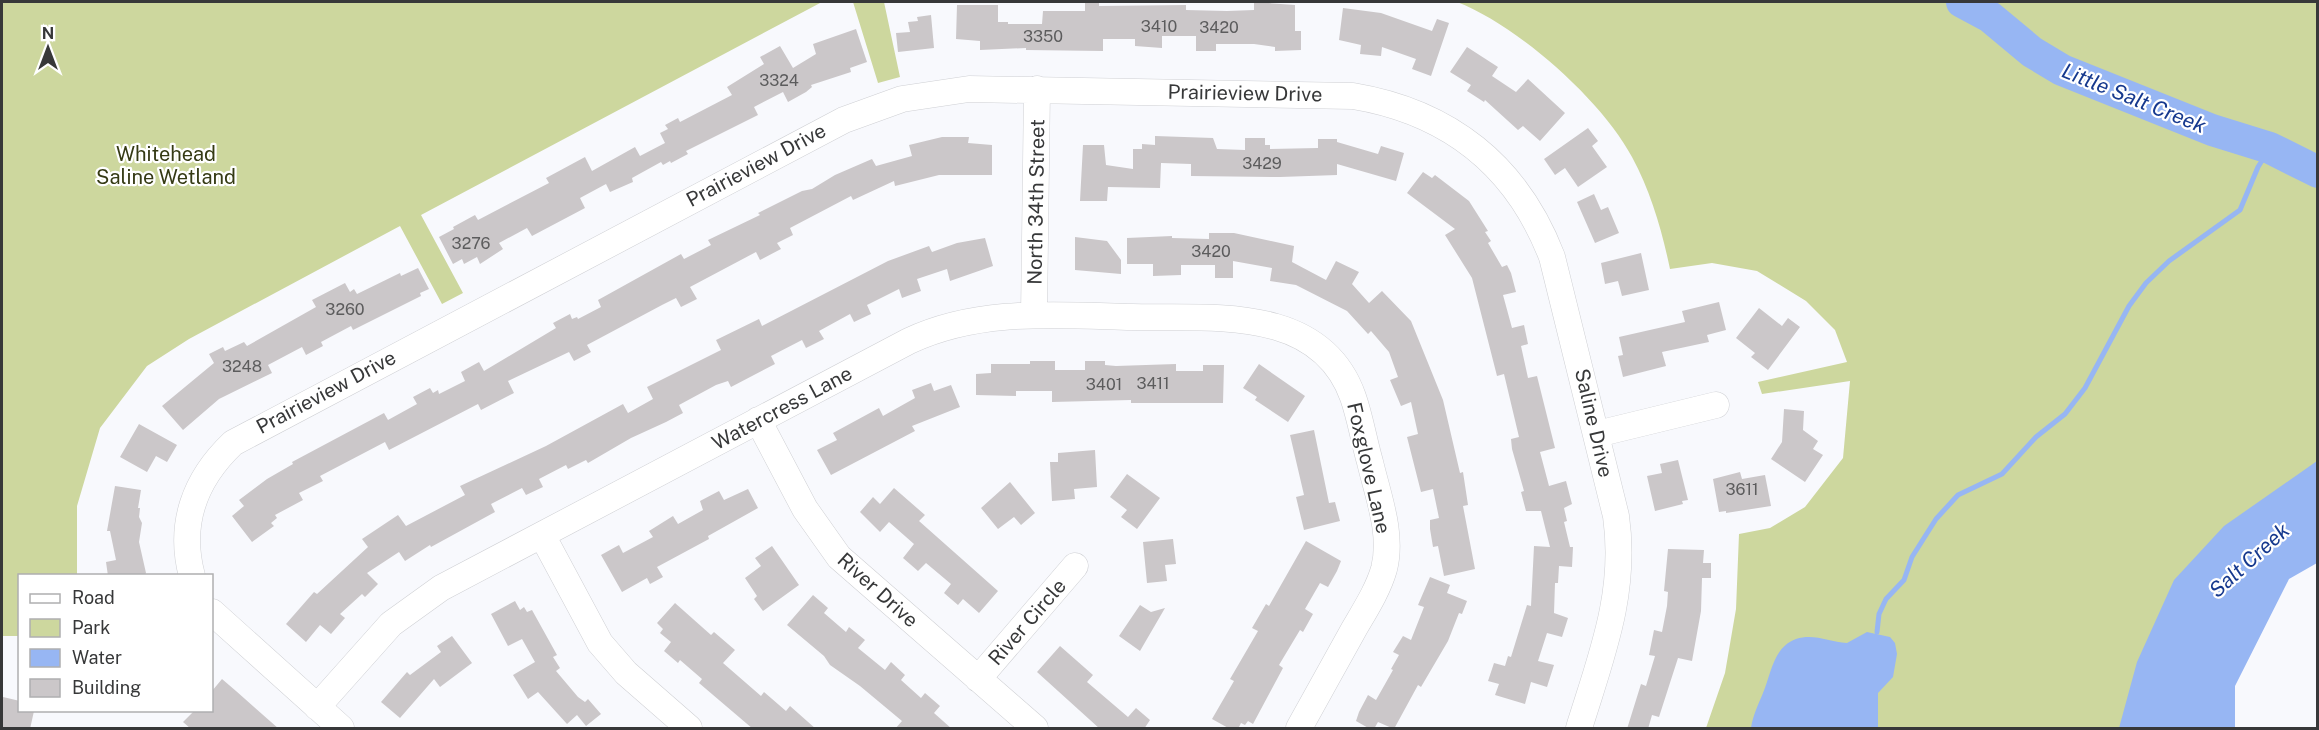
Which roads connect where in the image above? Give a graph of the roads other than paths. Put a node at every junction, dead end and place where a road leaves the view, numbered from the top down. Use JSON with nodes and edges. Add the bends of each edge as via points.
{"nodes":[{"id":1,"x":1037,"y":89,"type":"junction"},
{"id":2,"x":1470,"y":143,"type":"joint"},
{"id":3,"x":1034,"y":315,"type":"junction"},
{"id":4,"x":1314,"y":344,"type":"joint"},
{"id":5,"x":1716,"y":405,"type":"dead end"},
{"id":6,"x":758,"y":420,"type":"junction"},
{"id":7,"x":1597,"y":434,"type":"junction"},
{"id":8,"x":542,"y":535,"type":"junction"},
{"id":9,"x":1075,"y":566,"type":"dead end"},
{"id":10,"x":192,"y":574,"type":"edge"},
{"id":11,"x":213,"y":613,"type":"edge"},
{"id":12,"x":978,"y":679,"type":"junction"},
{"id":13,"x":317,"y":706,"type":"junction"},
{"id":14,"x":341,"y":729,"type":"edge"},
{"id":15,"x":689,"y":729,"type":"edge"},
{"id":16,"x":1035,"y":729,"type":"edge"},
{"id":17,"x":1299,"y":729,"type":"edge"},
{"id":18,"x":1579,"y":729,"type":"edge"}],
"edges":[{"from":1,"to":2,"type":"street","name":"Prairieview Drive","via":[[1353,96],[1422,115]]},
{"from":1,"to":3,"type":"street","name":"North 34th Street"},
{"from":1,"to":10,"type":"street","name":"Prairieview Drive","via":[[939,92],[883,105],[844,120],[247,434],[213,463],[195,494],[187,539]]},
{"from":2,"to":7,"type":"street","name":"Saline Drive","via":[[1520,194],[1548,246]]},
{"from":3,"to":4,"type":"street","name":"Watercress Lane","via":[[1252,320],[1281,327]]},
{"from":3,"to":6,"type":"street","name":"Watercress Lane","via":[[985,318],[922,335]]},
{"from":4,"to":17,"type":"street","name":"Foxglove Lane","via":[[1334,364],[1353,396],[1383,515],[1387,548],[1377,588]]},
{"from":5,"to":7,"type":"street"},
{"from":6,"to":8,"type":"street","name":"Watercress Lane"},
{"from":6,"to":12,"type":"street","name":"River Drive","via":[[827,542],[856,573]]},
{"from":7,"to":18,"type":"street","name":"Saline Drive","via":[[1616,516],[1620,570],[1613,617]]},
{"from":8,"to":13,"type":"street","name":"Watercress Lane","via":[[416,604],[391,624]]},
{"from":8,"to":15,"type":"street","via":[[600,643],[626,673]]},
{"from":9,"to":12,"type":"street","name":"River Circle"},
{"from":11,"to":13,"type":"street"},
{"from":12,"to":16,"type":"street","name":"River Drive"},
{"from":13,"to":14,"type":"street"}]}
